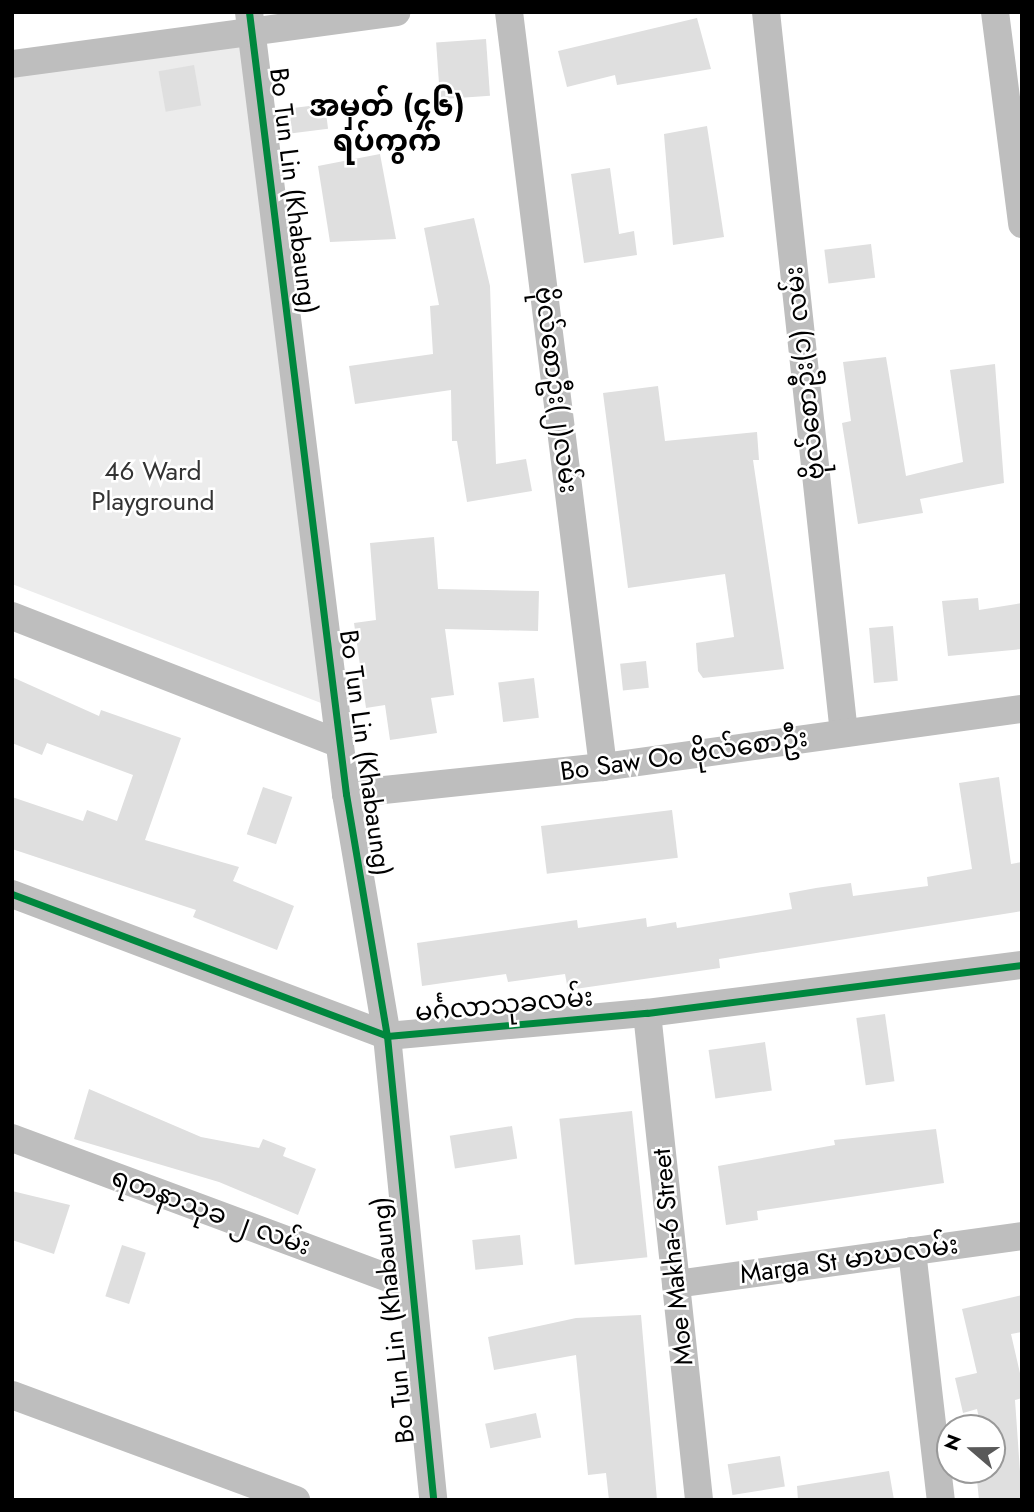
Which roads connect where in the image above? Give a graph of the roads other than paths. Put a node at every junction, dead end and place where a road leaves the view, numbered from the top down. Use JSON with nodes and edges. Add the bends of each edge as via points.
{"nodes":[{"id":1,"x":397,"y":12,"type":"edge"},
{"id":2,"x":509,"y":12,"type":"edge"},
{"id":3,"x":766,"y":12,"type":"edge"},
{"id":4,"x":995,"y":12,"type":"edge"},
{"id":5,"x":250,"y":23,"type":"edge"},
{"id":6,"x":12,"y":64,"type":"edge"},
{"id":7,"x":1022,"y":225,"type":"edge"},
{"id":8,"x":12,"y":616,"type":"edge"},
{"id":9,"x":1022,"y":709,"type":"edge"},
{"id":10,"x":844,"y":733,"type":"junction"},
{"id":11,"x":340,"y":744,"type":"junction"},
{"id":12,"x":603,"y":767,"type":"junction"},
{"id":13,"x":346,"y":794,"type":"junction"},
{"id":14,"x":12,"y":894,"type":"edge"},
{"id":15,"x":1022,"y":965,"type":"edge"},
{"id":16,"x":647,"y":1013,"type":"junction"},
{"id":17,"x":387,"y":1036,"type":"junction"},
{"id":18,"x":12,"y":1138,"type":"edge"},
{"id":19,"x":1022,"y":1236,"type":"edge"},
{"id":20,"x":912,"y":1251,"type":"junction"},
{"id":21,"x":676,"y":1284,"type":"junction"},
{"id":22,"x":409,"y":1286,"type":"junction"},
{"id":23,"x":12,"y":1395,"type":"edge"},
{"id":24,"x":296,"y":1500,"type":"edge"},
{"id":25,"x":433,"y":1500,"type":"edge"},
{"id":26,"x":699,"y":1500,"type":"edge"},
{"id":27,"x":941,"y":1500,"type":"edge"}],
"edges":[{"from":1,"to":5,"type":"street"},
{"from":2,"to":12,"type":"street","name":"ဗိုလ်စောဦး(၂)လမ်း"},
{"from":3,"to":10,"type":"street","name":"ဗိုလ်စောဦး(၁) လမ်း"},
{"from":4,"to":7,"type":"street"},
{"from":5,"to":6,"type":"street"},
{"from":5,"to":11,"type":"street","name":"Bo Tun Lin (Khabaung)"},
{"from":8,"to":11,"type":"street"},
{"from":9,"to":10,"type":"street","name":"Bo Saw Oo ဗိုလ်စောဦး"},
{"from":10,"to":12,"type":"street","name":"Bo Saw Oo ဗိုလ်စောဦး"},
{"from":11,"to":13,"type":"street","name":"Bo Tun Lin (Khabaung)"},
{"from":12,"to":13,"type":"street","name":"Bo Saw Oo ဗိုလ်စောဦး"},
{"from":13,"to":17,"type":"street","name":"Bo Tun Lin (Khabaung)"},
{"from":14,"to":17,"type":"street","name":"မင်္ဂလာသုခလမ်း"},
{"from":15,"to":16,"type":"street","name":"မင်္ဂလာသုခလမ်း"},
{"from":16,"to":17,"type":"street","name":"မင်္ဂလာသုခလမ်း"},
{"from":16,"to":21,"type":"street","name":"Moe Makha-6 Street"},
{"from":17,"to":22,"type":"street","name":"Bo Tun Lin (Khabaung)"},
{"from":18,"to":22,"type":"street","name":"ရတနာသုခ ၂ လမ်း"},
{"from":19,"to":20,"type":"street","name":"Marga St မာဃလမ်း"},
{"from":20,"to":21,"type":"street","name":"Marga St မာဃလမ်း"},
{"from":20,"to":27,"type":"street"},
{"from":21,"to":26,"type":"street","name":"Moe Makha-6 Street"},
{"from":22,"to":25,"type":"street","name":"Bo Tun Lin (Khabaung)"},
{"from":23,"to":24,"type":"street"}]}
